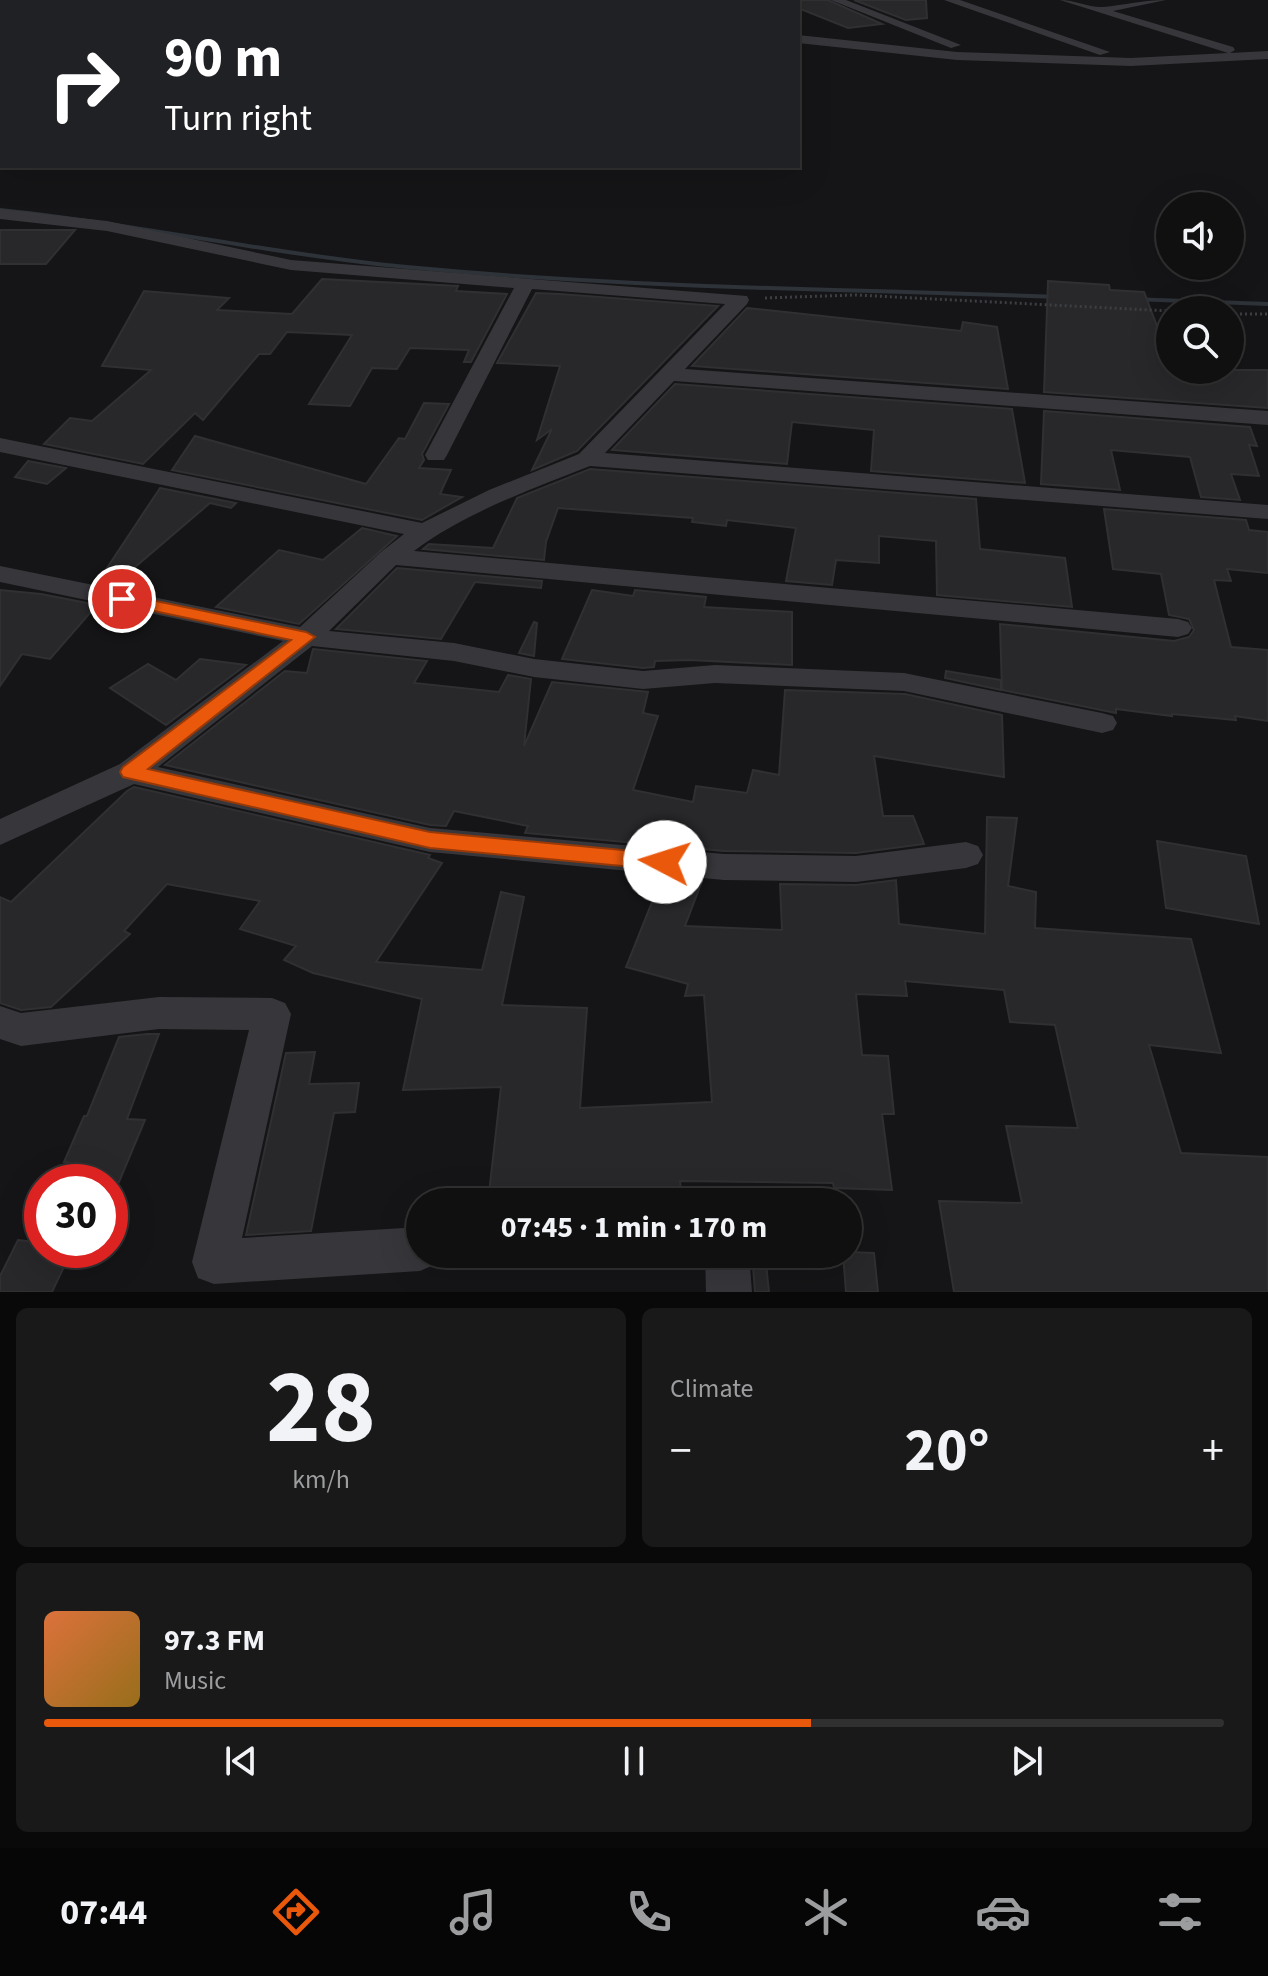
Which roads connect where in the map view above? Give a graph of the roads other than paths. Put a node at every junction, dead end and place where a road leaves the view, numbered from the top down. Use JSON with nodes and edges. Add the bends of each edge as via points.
{"nodes":[{"id":1,"x":836,"y":0,"type":"edge"},
{"id":2,"x":949,"y":0,"type":"edge"},
{"id":3,"x":1065,"y":0,"type":"edge"},
{"id":4,"x":1161,"y":0,"type":"edge"},
{"id":5,"x":1098,"y":10,"type":"junction"},
{"id":6,"x":800,"y":36,"type":"edge"},
{"id":7,"x":1268,"y":55,"type":"edge"},
{"id":8,"x":1249,"y":56,"type":"junction"},
{"id":9,"x":986,"y":57,"type":"junction"},
{"id":10,"x":1131,"y":62,"type":"junction"},
{"id":11,"x":0,"y":214,"type":"edge"},
{"id":12,"x":526,"y":283,"type":"junction"},
{"id":13,"x":666,"y":374,"type":"junction"},
{"id":14,"x":1268,"y":418,"type":"edge"},
{"id":15,"x":0,"y":445,"type":"edge"},
{"id":16,"x":436,"y":455,"type":"dead end"},
{"id":17,"x":587,"y":459,"type":"junction"},
{"id":18,"x":1268,"y":512,"type":"edge"},
{"id":19,"x":425,"y":531,"type":"junction"},
{"id":20,"x":390,"y":557,"type":"junction"},
{"id":21,"x":0,"y":574,"type":"edge"},
{"id":22,"x":1178,"y":628,"type":"dead end"},
{"id":23,"x":306,"y":637,"type":"junction"},
{"id":24,"x":1102,"y":723,"type":"dead end"},
{"id":25,"x":131,"y":772,"type":"junction"},
{"id":26,"x":0,"y":833,"type":"edge"},
{"id":27,"x":966,"y":855,"type":"dead end"},
{"id":28,"x":0,"y":1022,"type":"edge"},
{"id":29,"x":406,"y":1250,"type":"edge"},
{"id":30,"x":728,"y":1268,"type":"edge"},
{"id":31,"x":729,"y":1292,"type":"edge"}],
"edges":[{"from":1,"to":9,"type":"street"},
{"from":2,"to":10,"type":"street"},
{"from":3,"to":5,"type":"street"},
{"from":4,"to":5,"type":"street"},
{"from":5,"to":8,"type":"street"},
{"from":6,"to":9,"type":"street"},
{"from":7,"to":8,"type":"street"},
{"from":8,"to":10,"type":"street"},
{"from":9,"to":10,"type":"street"},
{"from":11,"to":12,"type":"street","via":[[107,226],[291,265]]},
{"from":12,"to":13,"type":"street","via":[[740,300]]},
{"from":12,"to":16,"type":"street"},
{"from":13,"to":14,"type":"street"},
{"from":13,"to":17,"type":"street"},
{"from":15,"to":19,"type":"street"},
{"from":17,"to":18,"type":"street"},
{"from":17,"to":19,"type":"street"},
{"from":19,"to":20,"type":"street"},
{"from":20,"to":22,"type":"street"},
{"from":20,"to":23,"type":"street"},
{"from":21,"to":23,"type":"street"},
{"from":23,"to":24,"type":"street","via":[[643,680],[715,674],[904,682]]},
{"from":23,"to":25,"type":"street"},
{"from":25,"to":26,"type":"street"},
{"from":25,"to":27,"type":"street","via":[[446,842],[724,867],[856,869]]},
{"from":28,"to":29,"type":"street","via":[[21,1030],[159,1013],[272,1014],[214,1262]]},
{"from":30,"to":31,"type":"street"}]}
